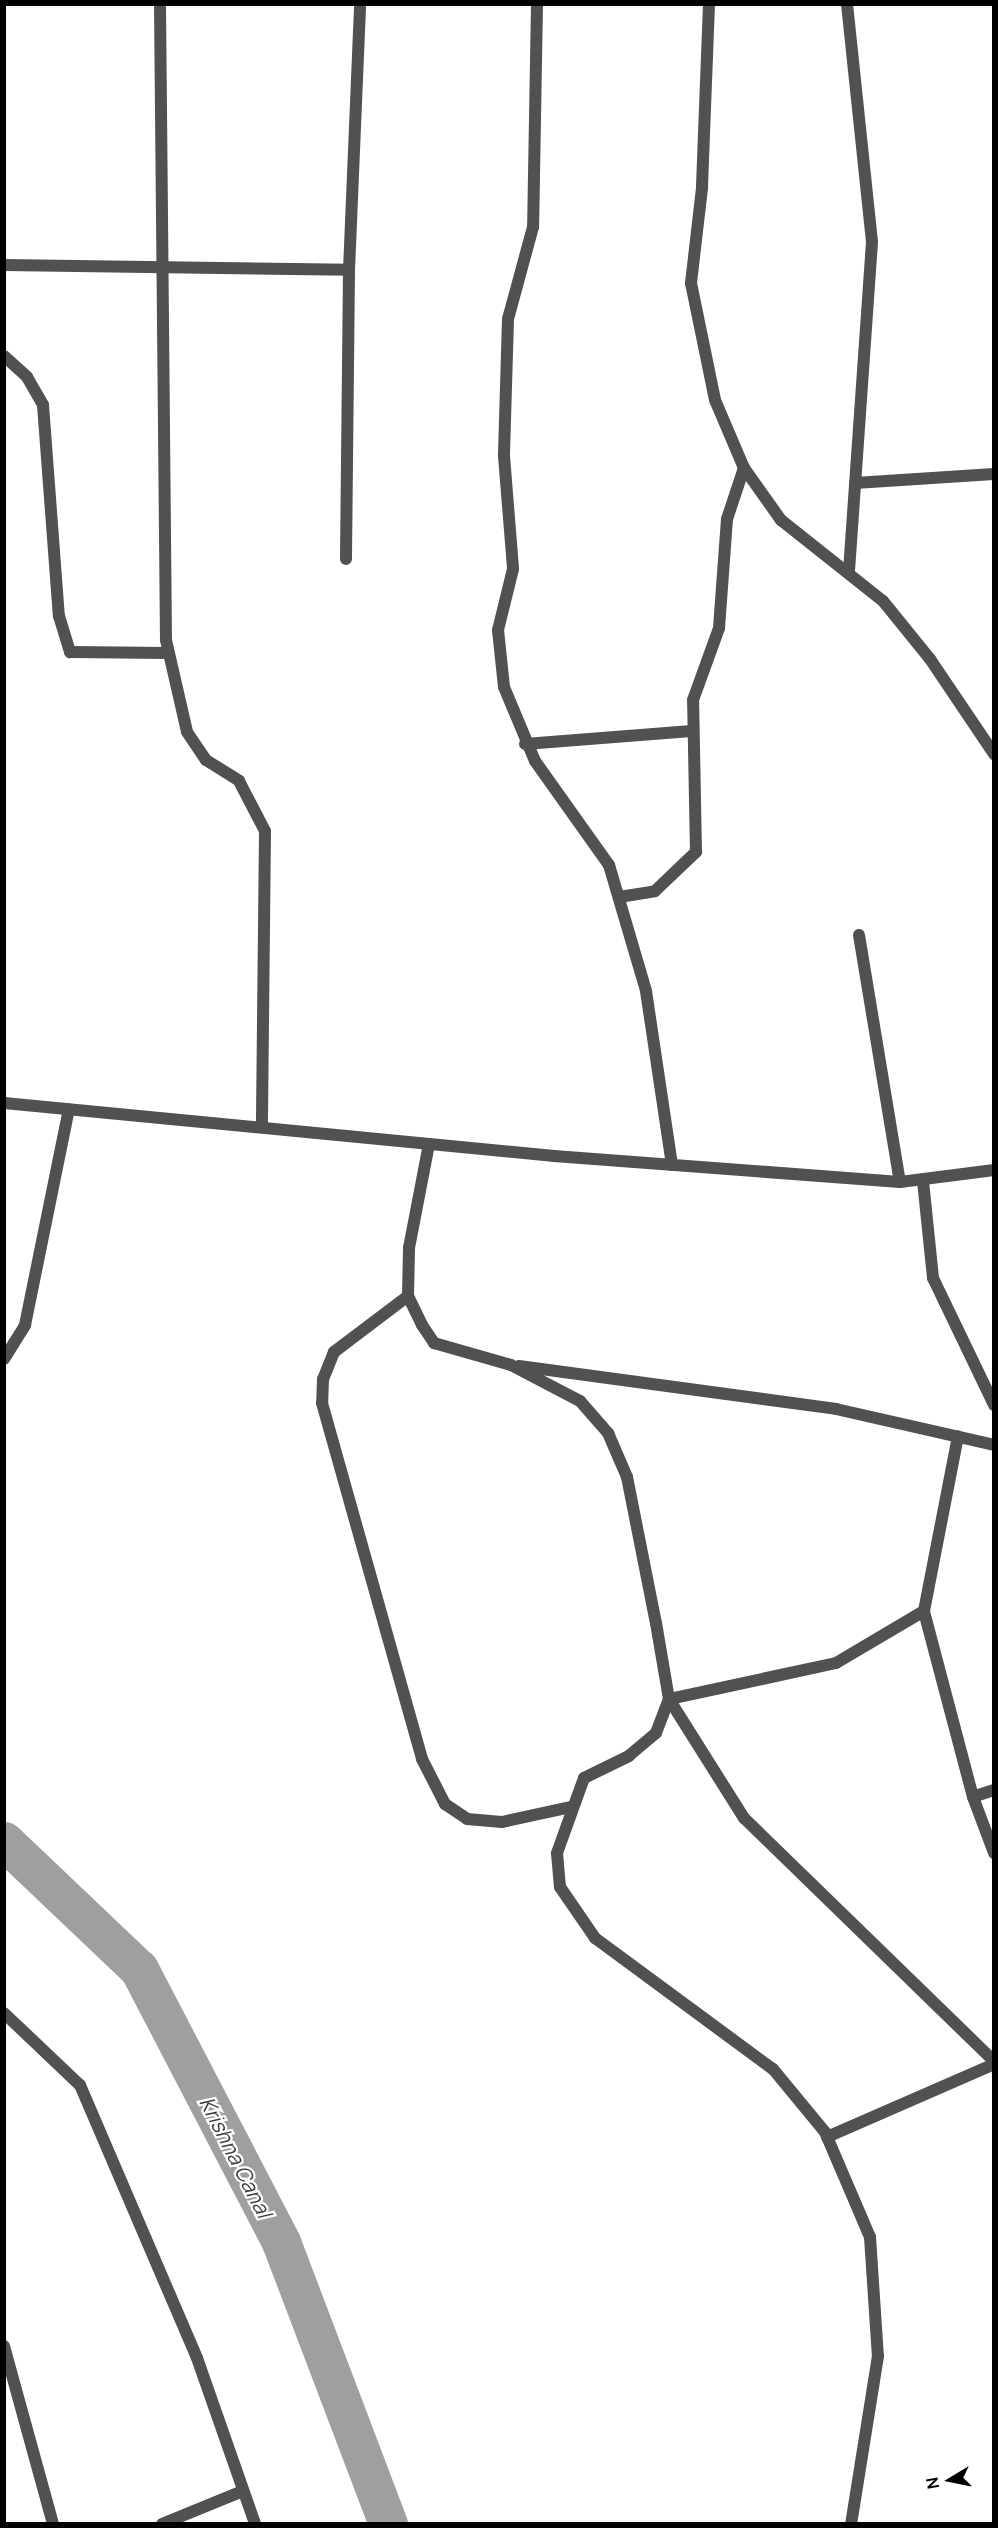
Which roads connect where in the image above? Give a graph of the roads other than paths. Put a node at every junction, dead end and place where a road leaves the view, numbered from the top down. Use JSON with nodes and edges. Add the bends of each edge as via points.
{"nodes":[{"id":1,"x":160,"y":4,"type":"edge"},
{"id":2,"x":360,"y":4,"type":"edge"},
{"id":3,"x":537,"y":4,"type":"edge"},
{"id":4,"x":709,"y":4,"type":"edge"},
{"id":5,"x":847,"y":4,"type":"edge"},
{"id":6,"x":4,"y":265,"type":"edge"},
{"id":7,"x":349,"y":270,"type":"junction"},
{"id":8,"x":166,"y":271,"type":"junction"},
{"id":9,"x":4,"y":356,"type":"edge"},
{"id":10,"x":744,"y":468,"type":"junction"},
{"id":11,"x":993,"y":474,"type":"edge"},
{"id":12,"x":855,"y":483,"type":"junction"},
{"id":13,"x":346,"y":559,"type":"dead end"},
{"id":14,"x":849,"y":572,"type":"junction"},
{"id":15,"x":168,"y":652,"type":"junction"},
{"id":16,"x":692,"y":731,"type":"junction"},
{"id":17,"x":525,"y":744,"type":"junction"},
{"id":18,"x":993,"y":754,"type":"edge"},
{"id":19,"x":619,"y":897,"type":"junction"},
{"id":20,"x":859,"y":935,"type":"dead end"},
{"id":21,"x":4,"y":1103,"type":"edge"},
{"id":22,"x":69,"y":1109,"type":"junction"},
{"id":23,"x":261,"y":1127,"type":"junction"},
{"id":24,"x":429,"y":1144,"type":"junction"},
{"id":25,"x":672,"y":1165,"type":"junction"},
{"id":26,"x":993,"y":1170,"type":"edge"},
{"id":27,"x":923,"y":1181,"type":"junction"},
{"id":28,"x":900,"y":1182,"type":"junction"},
{"id":29,"x":408,"y":1296,"type":"junction"},
{"id":30,"x":4,"y":1359,"type":"edge"},
{"id":31,"x":511,"y":1365,"type":"junction"},
{"id":32,"x":993,"y":1405,"type":"edge"},
{"id":33,"x":958,"y":1436,"type":"junction"},
{"id":34,"x":993,"y":1444,"type":"edge"},
{"id":35,"x":924,"y":1611,"type":"junction"},
{"id":36,"x":669,"y":1699,"type":"junction"},
{"id":37,"x":993,"y":1790,"type":"edge"},
{"id":38,"x":974,"y":1797,"type":"junction"},
{"id":39,"x":571,"y":1807,"type":"junction"},
{"id":40,"x":993,"y":1853,"type":"edge"},
{"id":41,"x":4,"y":2013,"type":"edge"},
{"id":42,"x":993,"y":2062,"type":"edge"},
{"id":43,"x":827,"y":2137,"type":"junction"},
{"id":44,"x":4,"y":2346,"type":"edge"},
{"id":45,"x":243,"y":2491,"type":"junction"},
{"id":46,"x":53,"y":2523,"type":"edge"},
{"id":47,"x":162,"y":2523,"type":"edge"},
{"id":48,"x":255,"y":2523,"type":"edge"},
{"id":49,"x":851,"y":2523,"type":"edge"}],
"edges":[{"from":1,"to":8,"type":"street"},
{"from":2,"to":7,"type":"street"},
{"from":3,"to":17,"type":"street","via":[[533,227],[508,319],[504,456],[513,569],[498,630],[504,687]]},
{"from":4,"to":10,"type":"street","via":[[702,188],[691,283],[715,400]]},
{"from":5,"to":12,"type":"street","via":[[872,242]]},
{"from":6,"to":8,"type":"street"},
{"from":7,"to":8,"type":"street"},
{"from":7,"to":13,"type":"street"},
{"from":8,"to":15,"type":"street"},
{"from":9,"to":15,"type":"street","via":[[27,377],[43,405],[59,616],[67,646],[85,654]]},
{"from":10,"to":14,"type":"street","via":[[781,520]]},
{"from":10,"to":16,"type":"street","via":[[727,519],[719,628],[699,678]]},
{"from":11,"to":12,"type":"street"},
{"from":12,"to":14,"type":"street"},
{"from":14,"to":18,"type":"street","via":[[883,601],[930,659]]},
{"from":15,"to":23,"type":"street","via":[[187,732],[206,760],[239,781],[255,801],[265,831]]},
{"from":16,"to":17,"type":"street"},
{"from":16,"to":19,"type":"street","via":[[699,815],[696,852],[655,891]]},
{"from":17,"to":19,"type":"street","via":[[566,807],[591,834]]},
{"from":19,"to":25,"type":"street","via":[[646,991]]},
{"from":20,"to":28,"type":"street"},
{"from":21,"to":22,"type":"street"},
{"from":22,"to":23,"type":"street"},
{"from":22,"to":30,"type":"street","via":[[25,1325]]},
{"from":23,"to":24,"type":"street"},
{"from":24,"to":25,"type":"street"},
{"from":24,"to":29,"type":"street","via":[[409,1248]]},
{"from":25,"to":28,"type":"street"},
{"from":26,"to":27,"type":"street"},
{"from":27,"to":28,"type":"street"},
{"from":27,"to":32,"type":"street","via":[[933,1278]]},
{"from":29,"to":31,"type":"street","via":[[434,1343]]},
{"from":29,"to":39,"type":"street","via":[[334,1352],[323,1379],[322,1403],[422,1760],[445,1804],[467,1819],[502,1822]]},
{"from":31,"to":33,"type":"street","via":[[836,1408]]},
{"from":31,"to":36,"type":"street","via":[[580,1401],[608,1433],[627,1477]]},
{"from":33,"to":34,"type":"street"},
{"from":33,"to":35,"type":"street"},
{"from":35,"to":36,"type":"street","via":[[836,1663]]},
{"from":35,"to":38,"type":"street"},
{"from":36,"to":39,"type":"street","via":[[656,1733],[629,1756],[584,1778]]},
{"from":36,"to":42,"type":"street","via":[[744,1818]]},
{"from":37,"to":38,"type":"street"},
{"from":38,"to":40,"type":"street"},
{"from":39,"to":43,"type":"street","via":[[557,1853],[560,1887],[595,1938],[773,2069]]},
{"from":41,"to":45,"type":"street","via":[[80,2085],[197,2358]]},
{"from":42,"to":43,"type":"street"},
{"from":43,"to":49,"type":"street","via":[[870,2237],[878,2356]]},
{"from":44,"to":46,"type":"street"},
{"from":45,"to":47,"type":"street"},
{"from":45,"to":48,"type":"street"}]}
